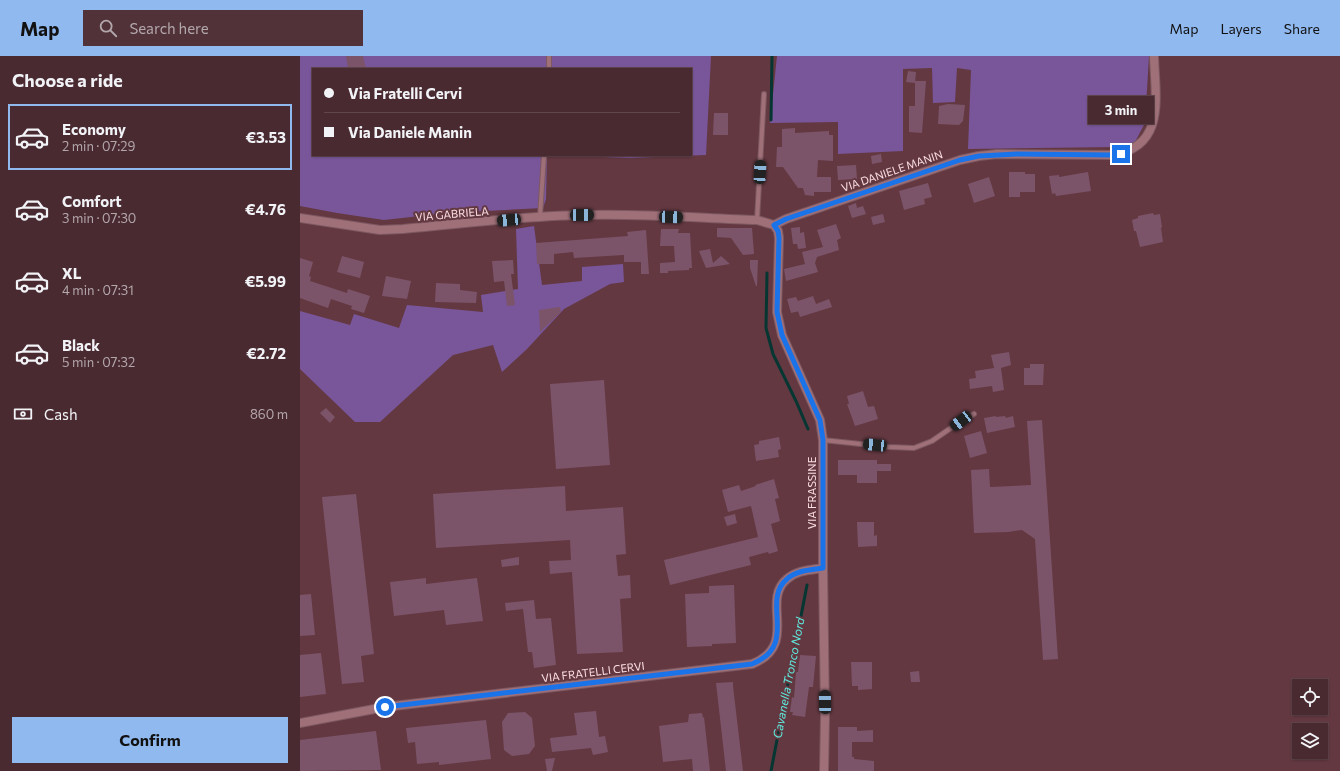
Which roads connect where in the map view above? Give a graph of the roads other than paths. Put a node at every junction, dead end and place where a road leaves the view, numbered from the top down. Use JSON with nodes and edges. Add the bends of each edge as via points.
{"nodes":[{"id":1,"x":549,"y":56,"type":"edge"},
{"id":2,"x":1154,"y":56,"type":"edge"},
{"id":3,"x":548,"y":68,"type":"edge"},
{"id":4,"x":764,"y":94,"type":"dead end"},
{"id":5,"x":544,"y":156,"type":"edge"},
{"id":6,"x":540,"y":217,"type":"junction"},
{"id":7,"x":300,"y":218,"type":"edge"},
{"id":8,"x":758,"y":220,"type":"junction"},
{"id":9,"x":774,"y":225,"type":"junction"},
{"id":10,"x":974,"y":414,"type":"dead end"},
{"id":11,"x":823,"y":440,"type":"junction"},
{"id":12,"x":823,"y":568,"type":"junction"},
{"id":13,"x":300,"y":723,"type":"edge"},
{"id":14,"x":824,"y":771,"type":"edge"}],
"edges":[{"from":1,"to":3,"type":"lane"},
{"from":2,"to":9,"type":"street","name":"VIA DANIELE MANIN","via":[[1155,115],[1147,137],[1128,152],[1112,155],[997,154],[966,159]]},
{"from":4,"to":8,"type":"lane"},
{"from":5,"to":6,"type":"lane"},
{"from":6,"to":7,"type":"street","name":"VIA GABRIELA","via":[[388,230]]},
{"from":6,"to":8,"type":"street","name":"VIA GABRIELA","via":[[613,214]]},
{"from":8,"to":9,"type":"street","name":"VIA GABRIELA"},
{"from":9,"to":11,"type":"street","name":"VIA FRASSINE","via":[[779,238],[777,312],[782,335],[820,420]]},
{"from":10,"to":11,"type":"lane","via":[[932,441],[914,448]]},
{"from":11,"to":12,"type":"street","name":"VIA FRASSINE"},
{"from":12,"to":13,"type":"street","name":"VIA FRATELLI CERVI","via":[[800,572],[782,584],[778,601],[778,631],[773,649],[762,660],[752,664],[385,707]]},
{"from":12,"to":14,"type":"street","name":"VIA FRASSINE"}]}
